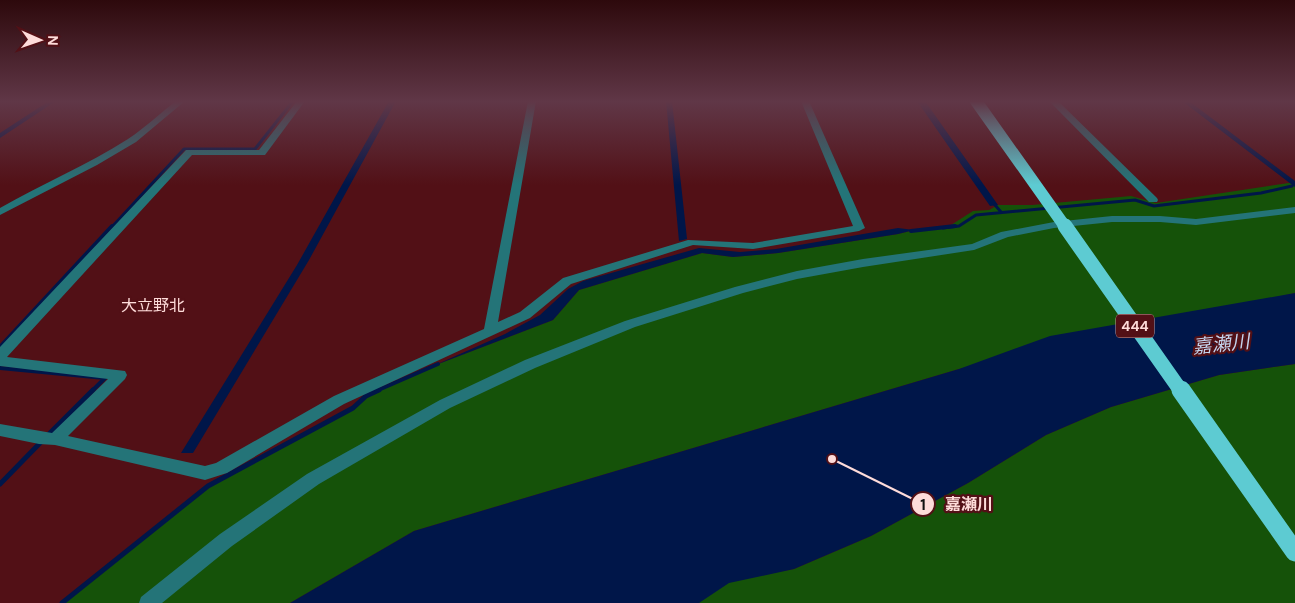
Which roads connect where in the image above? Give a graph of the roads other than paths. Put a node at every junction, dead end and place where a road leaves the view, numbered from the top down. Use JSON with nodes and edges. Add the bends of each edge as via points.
{"nodes":[{"id":1,"x":146,"y":129,"type":"edge"},
{"id":2,"x":280,"y":129,"type":"edge"},
{"id":3,"x":527,"y":129,"type":"edge"},
{"id":4,"x":817,"y":129,"type":"edge"},
{"id":5,"x":996,"y":129,"type":"edge"},
{"id":6,"x":1081,"y":129,"type":"edge"},
{"id":7,"x":1153,"y":200,"type":"dead end"},
{"id":8,"x":1295,"y":210,"type":"edge"},
{"id":9,"x":0,"y":212,"type":"edge"},
{"id":10,"x":490,"y":330,"type":"junction"},
{"id":11,"x":0,"y":356,"type":"edge"},
{"id":12,"x":0,"y":361,"type":"edge"},
{"id":13,"x":0,"y":430,"type":"edge"},
{"id":14,"x":48,"y":439,"type":"junction"},
{"id":15,"x":1295,"y":552,"type":"edge"},
{"id":16,"x":148,"y":603,"type":"edge"}],
"edges":[{"from":1,"to":9,"type":"street","via":[[94,163],[52,182]]},
{"from":2,"to":11,"type":"street","via":[[262,153],[188,152]]},
{"from":3,"to":10,"type":"street"},
{"from":4,"to":10,"type":"street","via":[[859,228],[753,246],[692,242],[567,281],[525,315]]},
{"from":5,"to":15,"type":"highway","number":"444","bridge":true},
{"from":6,"to":7,"type":"street"},
{"from":8,"to":16,"type":"street","via":[[1196,222],[1112,219],[1054,225],[1005,234],[974,247],[797,275],[630,324],[530,364],[445,404],[313,479],[226,540]]},
{"from":10,"to":14,"type":"street","via":[[339,400],[221,468],[205,473]]},
{"from":12,"to":14,"type":"street","via":[[120,375]]},
{"from":13,"to":14,"type":"street"}]}
